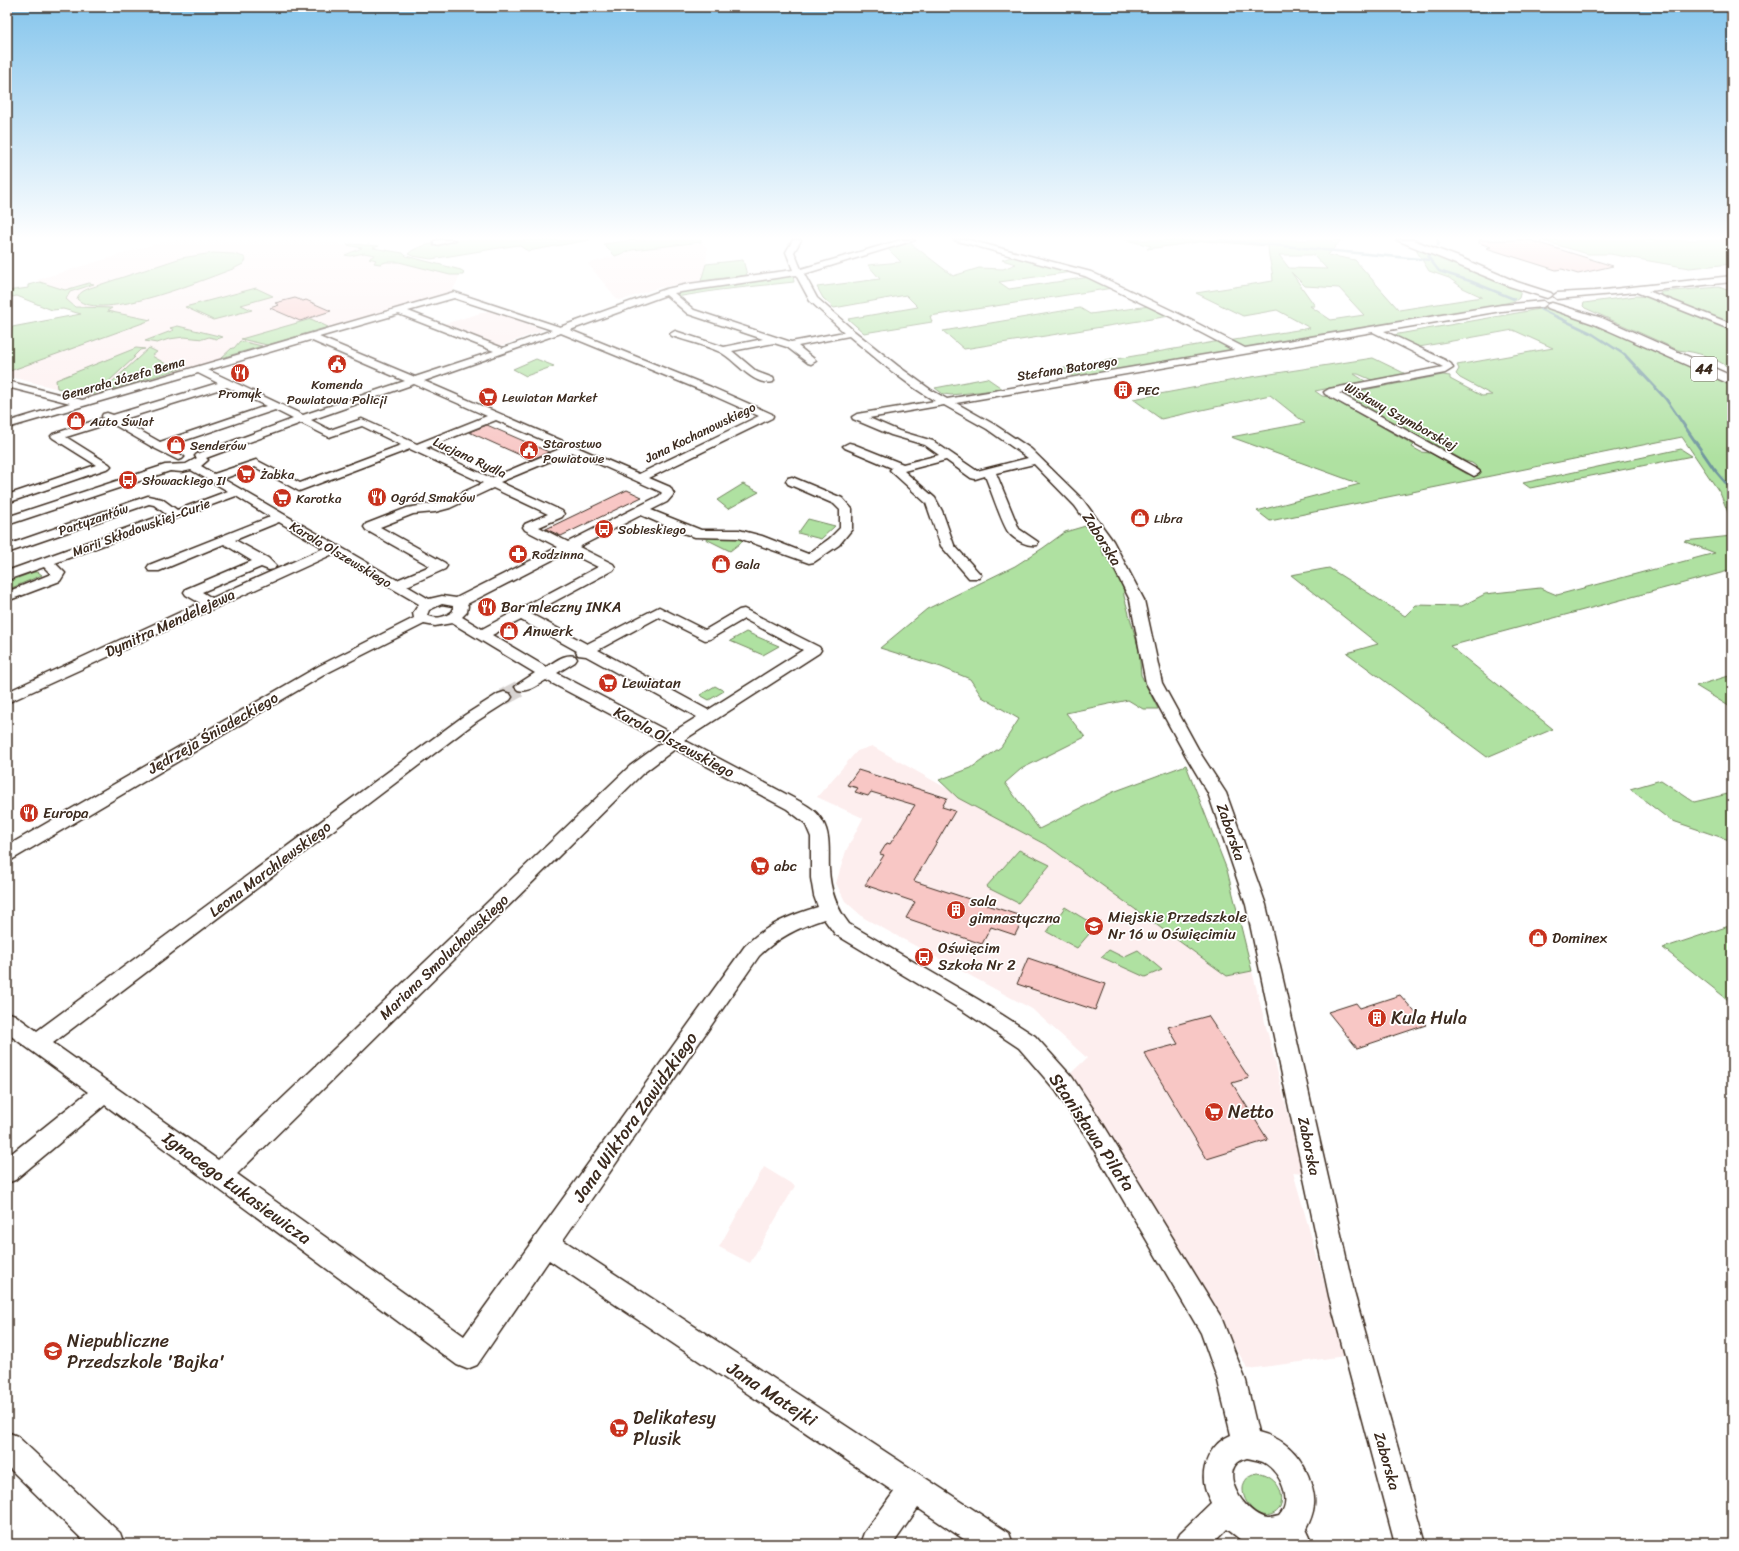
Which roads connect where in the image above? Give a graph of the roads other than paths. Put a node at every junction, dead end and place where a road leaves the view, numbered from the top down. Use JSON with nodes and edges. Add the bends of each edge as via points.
{"nodes":[{"id":1,"x":395,"y":312,"type":"edge"},
{"id":2,"x":403,"y":312,"type":"edge"},
{"id":3,"x":507,"y":312,"type":"edge"},
{"id":4,"x":609,"y":312,"type":"edge"},
{"id":5,"x":692,"y":312,"type":"edge"},
{"id":6,"x":828,"y":312,"type":"edge"},
{"id":7,"x":1168,"y":312,"type":"edge"},
{"id":8,"x":1474,"y":312,"type":"edge"},
{"id":9,"x":1578,"y":312,"type":"edge"},
{"id":10,"x":1584,"y":312,"type":"edge"},
{"id":11,"x":1694,"y":312,"type":"edge"},
{"id":12,"x":1598,"y":321,"type":"junction"},
{"id":13,"x":1732,"y":328,"type":"edge"},
{"id":14,"x":1373,"y":329,"type":"junction"},
{"id":15,"x":560,"y":330,"type":"junction"},
{"id":16,"x":851,"y":333,"type":"junction"},
{"id":17,"x":675,"y":334,"type":"dead end"},
{"id":18,"x":311,"y":338,"type":"junction"},
{"id":19,"x":776,"y":340,"type":"junction"},
{"id":20,"x":790,"y":345,"type":"junction"},
{"id":21,"x":502,"y":350,"type":"junction"},
{"id":22,"x":724,"y":350,"type":"junction"},
{"id":23,"x":1243,"y":351,"type":"junction"},
{"id":24,"x":811,"y":361,"type":"dead end"},
{"id":25,"x":200,"y":370,"type":"junction"},
{"id":26,"x":769,"y":380,"type":"dead end"},
{"id":27,"x":413,"y":381,"type":"junction"},
{"id":28,"x":1732,"y":381,"type":"edge"},
{"id":29,"x":228,"y":383,"type":"junction"},
{"id":30,"x":7,"y":384,"type":"edge"},
{"id":31,"x":944,"y":401,"type":"junction"},
{"id":32,"x":83,"y":404,"type":"junction"},
{"id":33,"x":276,"y":406,"type":"junction"},
{"id":34,"x":495,"y":416,"type":"junction"},
{"id":35,"x":112,"y":419,"type":"junction"},
{"id":36,"x":302,"y":419,"type":"junction"},
{"id":37,"x":7,"y":425,"type":"edge"},
{"id":38,"x":158,"y":446,"type":"junction"},
{"id":39,"x":413,"y":446,"type":"junction"},
{"id":40,"x":849,"y":446,"type":"dead end"},
{"id":41,"x":572,"y":448,"type":"junction"},
{"id":42,"x":948,"y":456,"type":"junction"},
{"id":43,"x":178,"y":457,"type":"junction"},
{"id":44,"x":1036,"y":460,"type":"junction"},
{"id":45,"x":197,"y":461,"type":"junction"},
{"id":46,"x":169,"y":467,"type":"junction"},
{"id":47,"x":902,"y":468,"type":"junction"},
{"id":48,"x":1470,"y":468,"type":"dead end"},
{"id":49,"x":989,"y":471,"type":"junction"},
{"id":50,"x":213,"y":478,"type":"junction"},
{"id":51,"x":640,"y":478,"type":"junction"},
{"id":52,"x":792,"y":481,"type":"dead end"},
{"id":53,"x":493,"y":482,"type":"junction"},
{"id":54,"x":237,"y":492,"type":"junction"},
{"id":55,"x":7,"y":499,"type":"edge"},
{"id":56,"x":641,"y":510,"type":"junction"},
{"id":57,"x":176,"y":515,"type":"junction"},
{"id":58,"x":280,"y":517,"type":"junction"},
{"id":59,"x":7,"y":521,"type":"edge"},
{"id":60,"x":225,"y":539,"type":"junction"},
{"id":61,"x":1032,"y":542,"type":"dead end"},
{"id":62,"x":567,"y":547,"type":"junction"},
{"id":63,"x":7,"y":549,"type":"edge"},
{"id":64,"x":333,"y":549,"type":"junction"},
{"id":65,"x":46,"y":562,"type":"junction"},
{"id":66,"x":263,"y":562,"type":"junction"},
{"id":67,"x":154,"y":568,"type":"dead end"},
{"id":68,"x":280,"y":573,"type":"junction"},
{"id":69,"x":974,"y":575,"type":"dead end"},
{"id":70,"x":7,"y":576,"type":"edge"},
{"id":71,"x":396,"y":586,"type":"junction"},
{"id":72,"x":7,"y":597,"type":"edge"},
{"id":73,"x":211,"y":603,"type":"junction"},
{"id":74,"x":456,"y":610,"type":"junction"},
{"id":75,"x":426,"y":612,"type":"junction"},
{"id":76,"x":520,"y":614,"type":"junction"},
{"id":77,"x":481,"y":635,"type":"junction"},
{"id":78,"x":580,"y":654,"type":"junction"},
{"id":79,"x":545,"y":673,"type":"junction"},
{"id":80,"x":523,"y":687,"type":"tunnel mouth"},
{"id":81,"x":504,"y":697,"type":"tunnel mouth"},
{"id":82,"x":7,"y":698,"type":"edge"},
{"id":83,"x":708,"y":717,"type":"junction"},
{"id":84,"x":672,"y":742,"type":"junction"},
{"id":85,"x":7,"y":853,"type":"edge"},
{"id":86,"x":828,"y":911,"type":"junction"},
{"id":87,"x":7,"y":1021,"type":"edge"},
{"id":88,"x":37,"y":1043,"type":"junction"},
{"id":89,"x":104,"y":1092,"type":"junction"},
{"id":90,"x":7,"y":1172,"type":"edge"},
{"id":91,"x":219,"y":1175,"type":"junction"},
{"id":92,"x":546,"y":1244,"type":"junction"},
{"id":93,"x":467,"y":1355,"type":"joint"},
{"id":94,"x":1247,"y":1444,"type":"junction"},
{"id":95,"x":7,"y":1446,"type":"edge"},
{"id":96,"x":915,"y":1488,"type":"junction"},
{"id":97,"x":1227,"y":1508,"type":"junction"},
{"id":98,"x":1294,"y":1536,"type":"edge"},
{"id":99,"x":109,"y":1544,"type":"edge"},
{"id":100,"x":875,"y":1544,"type":"edge"},
{"id":101,"x":998,"y":1544,"type":"edge"},
{"id":102,"x":1190,"y":1544,"type":"edge"},
{"id":103,"x":1410,"y":1544,"type":"edge"}],
"edges":[{"from":1,"to":18,"type":"street","name":"Generała Józefa Bema"},
{"from":2,"to":21,"type":"street"},
{"from":3,"to":15,"type":"street","name":"Generała Józefa Bema"},
{"from":4,"to":15,"type":"street"},
{"from":5,"to":19,"type":"street"},
{"from":6,"to":16,"type":"street","name":"Zaborska"},
{"from":7,"to":23,"type":"street"},
{"from":8,"to":14,"type":"street","name":"Stefana Batorego"},
{"from":9,"to":12,"type":"main road","number":"44"},
{"from":10,"to":12,"type":"main road","number":"44"},
{"from":11,"to":13,"type":"street"},
{"from":12,"to":28,"type":"main road","number":"44"},
{"from":14,"to":23,"type":"street","name":"Stefana Batorego"},
{"from":14,"to":48,"type":"street","name":"Wisławy Szymborskiej","via":[[1442,362],[1448,368],[1324,393],[1423,448]]},
{"from":15,"to":21,"type":"street"},
{"from":15,"to":51,"type":"street","name":"Jana Kochanowskiego","via":[[708,389],[768,416]]},
{"from":16,"to":20,"type":"street"},
{"from":16,"to":31,"type":"street","name":"Zaborska","via":[[894,368]]},
{"from":17,"to":22,"type":"street"},
{"from":18,"to":25,"type":"street","name":"Generała Józefa Bema"},
{"from":18,"to":27,"type":"street"},
{"from":19,"to":20,"type":"street"},
{"from":19,"to":22,"type":"street"},
{"from":20,"to":24,"type":"street"},
{"from":21,"to":27,"type":"street"},
{"from":22,"to":26,"type":"street","via":[[753,374]]},
{"from":23,"to":31,"type":"street","name":"Stefana Batorego"},
{"from":25,"to":29,"type":"street","name":"Lucjana Rydla"},
{"from":25,"to":32,"type":"street","name":"Generała Józefa Bema"},
{"from":27,"to":34,"type":"street"},
{"from":27,"to":36,"type":"street"},
{"from":29,"to":33,"type":"street","name":"Lucjana Rydla"},
{"from":29,"to":35,"type":"street"},
{"from":30,"to":32,"type":"street"},
{"from":31,"to":42,"type":"street","name":"Stefana Batorego","via":[[857,417],[894,433],[929,443]]},
{"from":31,"to":44,"type":"street","name":"Zaborska","via":[[991,427]]},
{"from":32,"to":35,"type":"street"},
{"from":32,"to":37,"type":"street","name":"Generała Józefa Bema"},
{"from":33,"to":36,"type":"street","name":"Lucjana Rydla"},
{"from":33,"to":38,"type":"street"},
{"from":34,"to":39,"type":"street"},
{"from":34,"to":41,"type":"street"},
{"from":35,"to":38,"type":"street"},
{"from":35,"to":55,"type":"street","via":[[57,436],[105,466]]},
{"from":36,"to":39,"type":"street","name":"Lucjana Rydla","via":[[329,434],[362,422]]},
{"from":36,"to":45,"type":"street"},
{"from":38,"to":43,"type":"street"},
{"from":39,"to":50,"type":"street","via":[[299,487],[256,463]]},
{"from":39,"to":53,"type":"street","name":"Lucjana Rydla"},
{"from":40,"to":47,"type":"street"},
{"from":41,"to":51,"type":"street"},
{"from":41,"to":53,"type":"street"},
{"from":42,"to":47,"type":"street"},
{"from":42,"to":49,"type":"street","via":[[975,475]]},
{"from":43,"to":45,"type":"street","via":[[188,455]]},
{"from":43,"to":46,"type":"street","via":[[169,461]]},
{"from":44,"to":49,"type":"street"},
{"from":44,"to":103,"type":"street","name":"Zaborska","via":[[1079,503],[1108,544],[1137,600],[1154,683],[1217,793],[1256,905],[1342,1296]]},
{"from":45,"to":46,"type":"street","via":[[177,469]]},
{"from":45,"to":50,"type":"street","name":"Karola Olszewskiego"},
{"from":46,"to":59,"type":"street"},
{"from":47,"to":69,"type":"street","via":[[896,470],[931,501],[947,546]]},
{"from":49,"to":61,"type":"street","via":[[1014,531]]},
{"from":50,"to":54,"type":"street","name":"Karola Olszewskiego"},
{"from":51,"to":56,"type":"street","via":[[666,490],[668,494],[664,499]]},
{"from":52,"to":56,"type":"street","via":[[838,501],[846,510],[846,529],[834,542],[809,559],[744,535],[700,534]]},
{"from":53,"to":62,"type":"street","name":"Lucjana Rydla","via":[[558,514],[529,527]]},
{"from":53,"to":71,"type":"street","via":[[446,505],[410,511],[370,527],[440,566]]},
{"from":54,"to":57,"type":"street","name":"Marii Skłodowskiej-Curie"},
{"from":54,"to":58,"type":"street","name":"Karola Olszewskiego"},
{"from":56,"to":62,"type":"street"},
{"from":57,"to":63,"type":"street","name":"Partyzantów","via":[[158,502],[148,500]]},
{"from":57,"to":65,"type":"street","name":"Marii Skłodowskiej-Curie"},
{"from":58,"to":60,"type":"street"},
{"from":58,"to":64,"type":"street","name":"Karola Olszewskiego"},
{"from":60,"to":66,"type":"street"},
{"from":60,"to":67,"type":"street"},
{"from":62,"to":74,"type":"street"},
{"from":62,"to":76,"type":"street","via":[[608,567]]},
{"from":64,"to":68,"type":"street","name":"Dymitra Mendelejewa"},
{"from":64,"to":71,"type":"street","name":"Karola Olszewskiego"},
{"from":65,"to":70,"type":"street","name":"Marii Skłodowskiej-Curie"},
{"from":65,"to":72,"type":"street","via":[[58,573],[55,578]]},
{"from":66,"to":68,"type":"street"},
{"from":66,"to":73,"type":"street","via":[[191,592]]},
{"from":68,"to":73,"type":"street","name":"Dymitra Mendelejewa"},
{"from":71,"to":75,"type":"street","name":"Karola Olszewskiego"},
{"from":73,"to":82,"type":"street","name":"Dymitra Mendelejewa"},
{"from":74,"to":75,"type":"street","name":"Jędrzeja Śniadeckiego","via":[[442,600]]},
{"from":74,"to":75,"type":"street","via":[[440,622],[427,621]]},
{"from":74,"to":77,"type":"street","name":"Karola Olszewskiego"},
{"from":75,"to":85,"type":"street","name":"Jędrzeja Śniadeckiego"},
{"from":76,"to":77,"type":"street"},
{"from":76,"to":78,"type":"street"},
{"from":77,"to":79,"type":"street","name":"Karola Olszewskiego"},
{"from":78,"to":79,"type":"street"},
{"from":78,"to":83,"type":"street"},
{"from":78,"to":83,"type":"street","name":"Mariana Smoluchowskiego","via":[[659,611],[704,636],[744,613],[814,650]]},
{"from":79,"to":80,"type":"street"},
{"from":79,"to":84,"type":"street","name":"Karola Olszewskiego"},
{"from":81,"to":88,"type":"street","name":"Leona Marchlewskiego","via":[[471,718]]},
{"from":83,"to":84,"type":"street","name":"Mariana Smoluchowskiego"},
{"from":84,"to":86,"type":"street","name":"Karola Olszewskiego","via":[[809,815],[820,835],[819,878]]},
{"from":84,"to":91,"type":"street","name":"Mariana Smoluchowskiego","via":[[636,770]]},
{"from":86,"to":92,"type":"street","name":"Jana Wiktora Zawidzkiego","via":[[799,919],[761,940]]},
{"from":86,"to":94,"type":"street","name":"Stanisława Pilata","via":[[842,929],[972,1006],[1027,1042],[1064,1084],[1212,1326],[1232,1381]]},
{"from":87,"to":88,"type":"street","name":"Ignacego Łukasiewicza"},
{"from":88,"to":89,"type":"street","name":"Ignacego Łukasiewicza"},
{"from":89,"to":90,"type":"street"},
{"from":89,"to":91,"type":"street","name":"Ignacego Łukasiewicza"},
{"from":91,"to":93,"type":"street","name":"Ignacego Łukasiewicza"},
{"from":92,"to":93,"type":"street","name":"Jana Wiktora Zawidzkiego"},
{"from":92,"to":96,"type":"street","name":"Jana Matejki"},
{"from":94,"to":97,"type":"street","via":[[1235,1447],[1226,1454],[1220,1466],[1220,1493]]},
{"from":94,"to":98,"type":"street","via":[[1273,1452],[1294,1476],[1299,1490],[1300,1505]]},
{"from":95,"to":99,"type":"street"},
{"from":96,"to":100,"type":"street"},
{"from":96,"to":101,"type":"street","name":"Jana Matejki"},
{"from":97,"to":98,"type":"street","via":[[1237,1520],[1250,1529],[1264,1534]]},
{"from":97,"to":102,"type":"street"}]}
